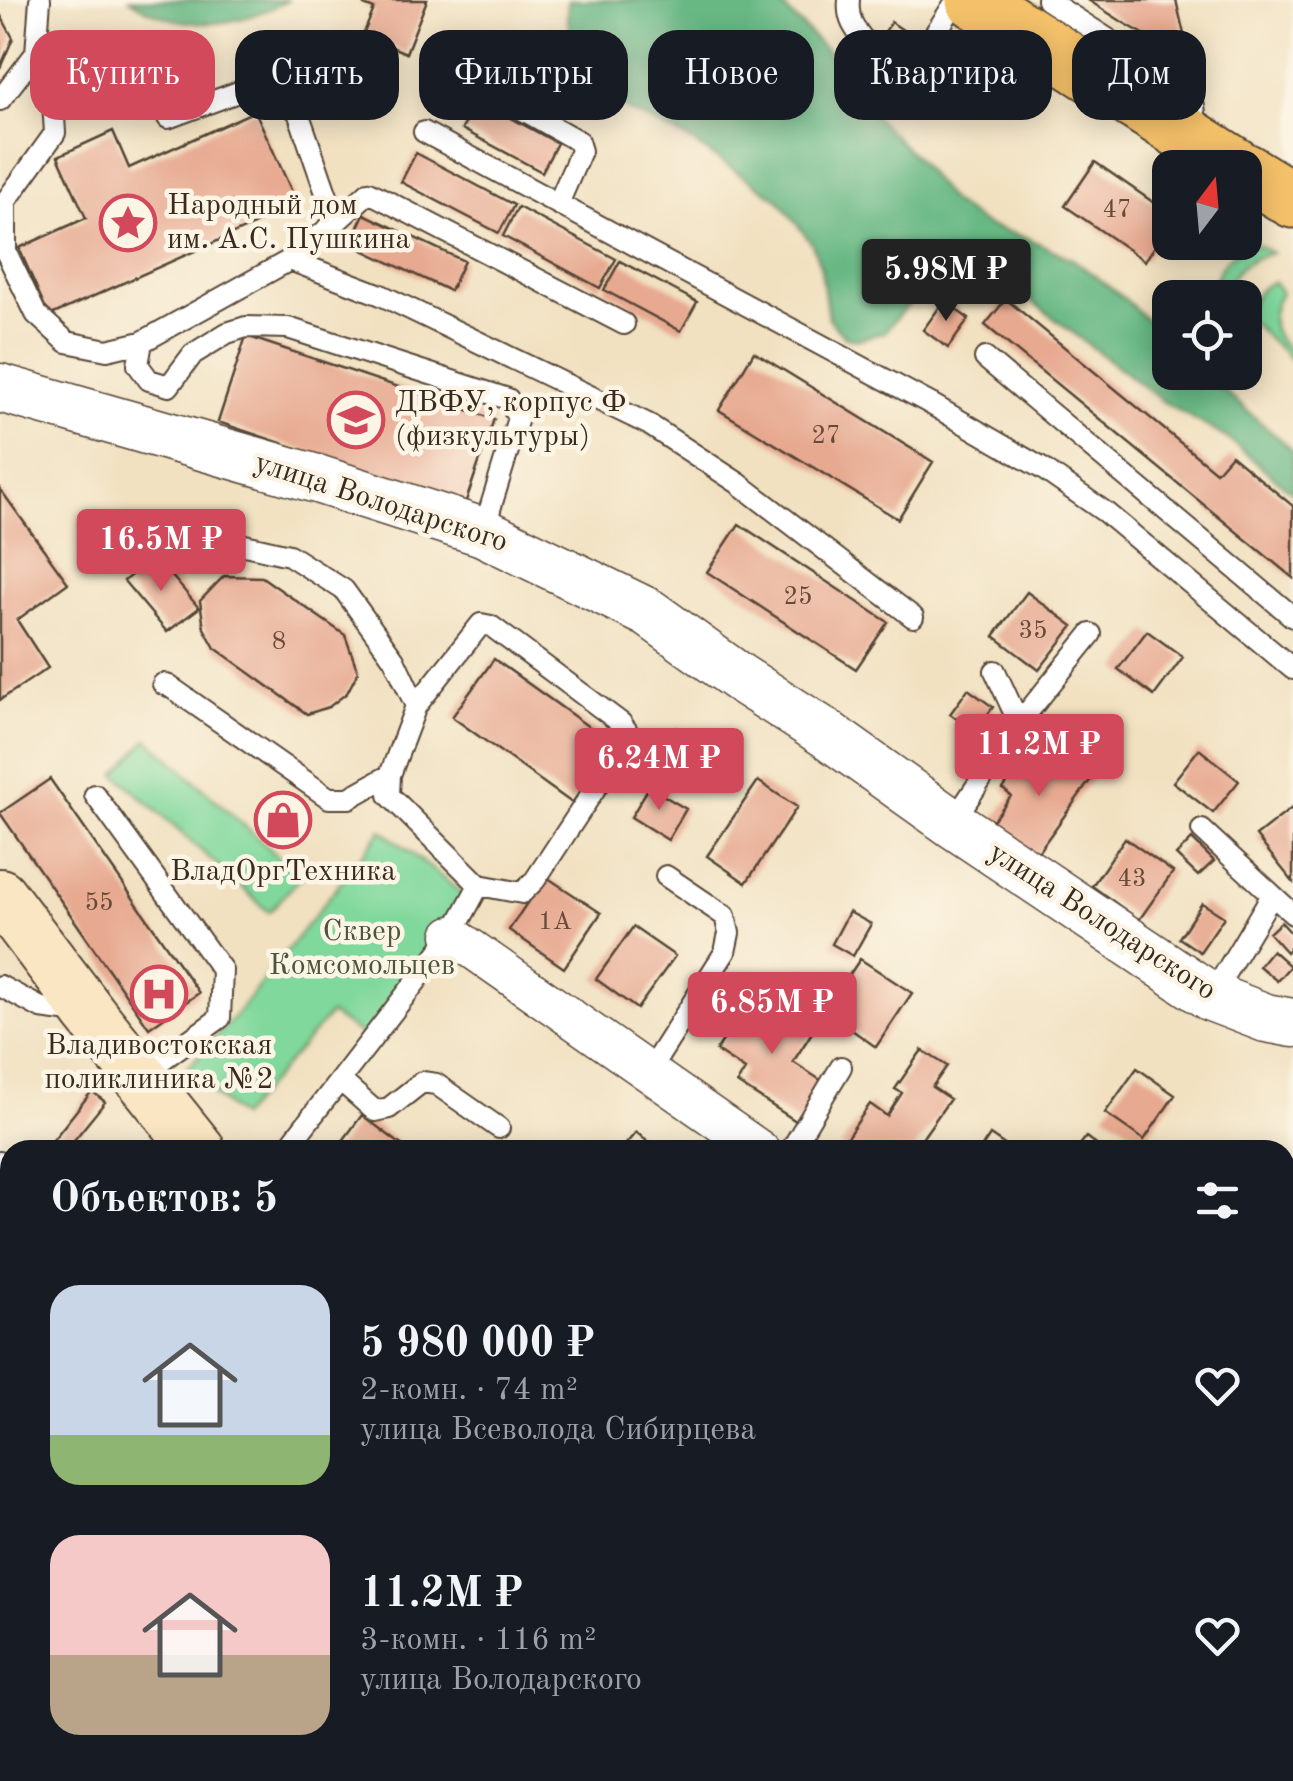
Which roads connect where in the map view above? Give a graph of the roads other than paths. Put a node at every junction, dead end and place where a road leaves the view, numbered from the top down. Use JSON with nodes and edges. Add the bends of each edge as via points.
{"nodes":[{"id":1,"x":40,"y":0,"type":"edge"},
{"id":2,"x":849,"y":0,"type":"edge"},
{"id":3,"x":957,"y":0,"type":"edge"},
{"id":4,"x":974,"y":0,"type":"edge"},
{"id":5,"x":1047,"y":0,"type":"edge"},
{"id":6,"x":38,"y":30,"type":"edge"},
{"id":7,"x":30,"y":61,"type":"edge"},
{"id":8,"x":0,"y":100,"type":"edge"},
{"id":9,"x":215,"y":101,"type":"edge"},
{"id":10,"x":53,"y":120,"type":"edge"},
{"id":11,"x":544,"y":120,"type":"edge"},
{"id":12,"x":424,"y":132,"type":"dead end"},
{"id":13,"x":1210,"y":150,"type":"edge"},
{"id":14,"x":1221,"y":150,"type":"edge"},
{"id":15,"x":1262,"y":181,"type":"edge"},
{"id":16,"x":1293,"y":200,"type":"edge"},
{"id":17,"x":558,"y":204,"type":"junction"},
{"id":18,"x":336,"y":222,"type":"junction"},
{"id":19,"x":290,"y":260,"type":"junction"},
{"id":20,"x":624,"y":324,"type":"dead end"},
{"id":21,"x":142,"y":342,"type":"junction"},
{"id":22,"x":985,"y":358,"type":"dead end"},
{"id":23,"x":0,"y":388,"type":"edge"},
{"id":24,"x":483,"y":532,"type":"junction"},
{"id":25,"x":227,"y":541,"type":"dead end"},
{"id":26,"x":1293,"y":616,"type":"edge"},
{"id":27,"x":913,"y":617,"type":"dead end"},
{"id":28,"x":1090,"y":634,"type":"dead end"},
{"id":29,"x":1293,"y":669,"type":"edge"},
{"id":30,"x":995,"y":670,"type":"dead end"},
{"id":31,"x":163,"y":684,"type":"dead end"},
{"id":32,"x":416,"y":706,"type":"junction"},
{"id":33,"x":1018,"y":723,"type":"junction"},
{"id":34,"x":390,"y":775,"type":"junction"},
{"id":35,"x":95,"y":795,"type":"dead end"},
{"id":36,"x":952,"y":823,"type":"junction"},
{"id":37,"x":1202,"y":830,"type":"dead end"},
{"id":38,"x":666,"y":876,"type":"dead end"},
{"id":39,"x":480,"y":885,"type":"junction"},
{"id":40,"x":1272,"y":894,"type":"junction"},
{"id":41,"x":0,"y":895,"type":"edge"},
{"id":42,"x":1293,"y":914,"type":"edge"},
{"id":43,"x":452,"y":935,"type":"junction"},
{"id":44,"x":0,"y":986,"type":"edge"},
{"id":45,"x":1211,"y":998,"type":"junction"},
{"id":46,"x":90,"y":1014,"type":"junction"},
{"id":47,"x":1293,"y":1024,"type":"edge"},
{"id":48,"x":842,"y":1066,"type":"dead end"},
{"id":49,"x":648,"y":1072,"type":"junction"},
{"id":50,"x":140,"y":1076,"type":"junction"},
{"id":51,"x":340,"y":1080,"type":"junction"},
{"id":52,"x":499,"y":1128,"type":"dead end"},
{"id":53,"x":191,"y":1140,"type":"edge"},
{"id":54,"x":294,"y":1140,"type":"edge"},
{"id":55,"x":746,"y":1140,"type":"edge"},
{"id":56,"x":797,"y":1140,"type":"edge"}],
"edges":[{"from":1,"to":6,"type":"lane"},
{"from":2,"to":3,"type":"lane","via":[[852,26],[878,58],[903,68]]},
{"from":4,"to":13,"type":"main road"},
{"from":5,"to":14,"type":"lane","via":[[1189,94]]},
{"from":7,"to":8,"type":"lane"},
{"from":9,"to":18,"type":"lane","via":[[238,92],[272,92],[298,112]]},
{"from":10,"to":21,"type":"lane","via":[[54,133],[6,201],[6,252],[36,314],[67,342],[107,350]]},
{"from":11,"to":17,"type":"lane","via":[[572,135],[581,152]]},
{"from":12,"to":17,"type":"lane"},
{"from":15,"to":16,"type":"main road"},
{"from":17,"to":29,"type":"lane","via":[[1043,468]]},
{"from":18,"to":19,"type":"lane"},
{"from":18,"to":20,"type":"lane","via":[[369,192]]},
{"from":19,"to":21,"type":"lane"},
{"from":19,"to":27,"type":"lane","via":[[381,295],[648,424],[738,483]]},
{"from":21,"to":24,"type":"lane","via":[[138,365],[149,380],[169,386],[193,354],[227,333],[288,328],[508,399],[518,418]]},
{"from":22,"to":26,"type":"lane"},
{"from":23,"to":24,"type":"street","name":"улица Володарского"},
{"from":24,"to":36,"type":"street","name":"улица Володарского","via":[[648,612]]},
{"from":25,"to":32,"type":"lane","via":[[288,555],[344,590],[394,659]]},
{"from":28,"to":33,"type":"lane"},
{"from":30,"to":33,"type":"lane"},
{"from":31,"to":34,"type":"lane","via":[[330,798],[349,798]]},
{"from":32,"to":34,"type":"lane"},
{"from":32,"to":39,"type":"lane","via":[[480,624],[627,730],[625,743],[535,880],[522,893]]},
{"from":33,"to":36,"type":"lane"},
{"from":34,"to":39,"type":"lane","via":[[390,795]]},
{"from":35,"to":50,"type":"lane","via":[[222,970],[220,1018]]},
{"from":36,"to":45,"type":"street","name":"улица Володарского"},
{"from":37,"to":40,"type":"lane"},
{"from":38,"to":49,"type":"lane","via":[[726,916],[729,933],[725,952]]},
{"from":39,"to":43,"type":"lane"},
{"from":40,"to":42,"type":"lane"},
{"from":40,"to":45,"type":"lane"},
{"from":41,"to":46,"type":"main road"},
{"from":43,"to":49,"type":"street"},
{"from":43,"to":51,"type":"lane"},
{"from":44,"to":46,"type":"lane","via":[[42,1008]]},
{"from":45,"to":47,"type":"street","name":"улица Володарского"},
{"from":46,"to":50,"type":"main road"},
{"from":48,"to":56,"type":"lane"},
{"from":49,"to":55,"type":"street"},
{"from":50,"to":53,"type":"main road"},
{"from":51,"to":52,"type":"lane","via":[[375,1111],[422,1082],[436,1084]]},
{"from":51,"to":54,"type":"lane"}]}
